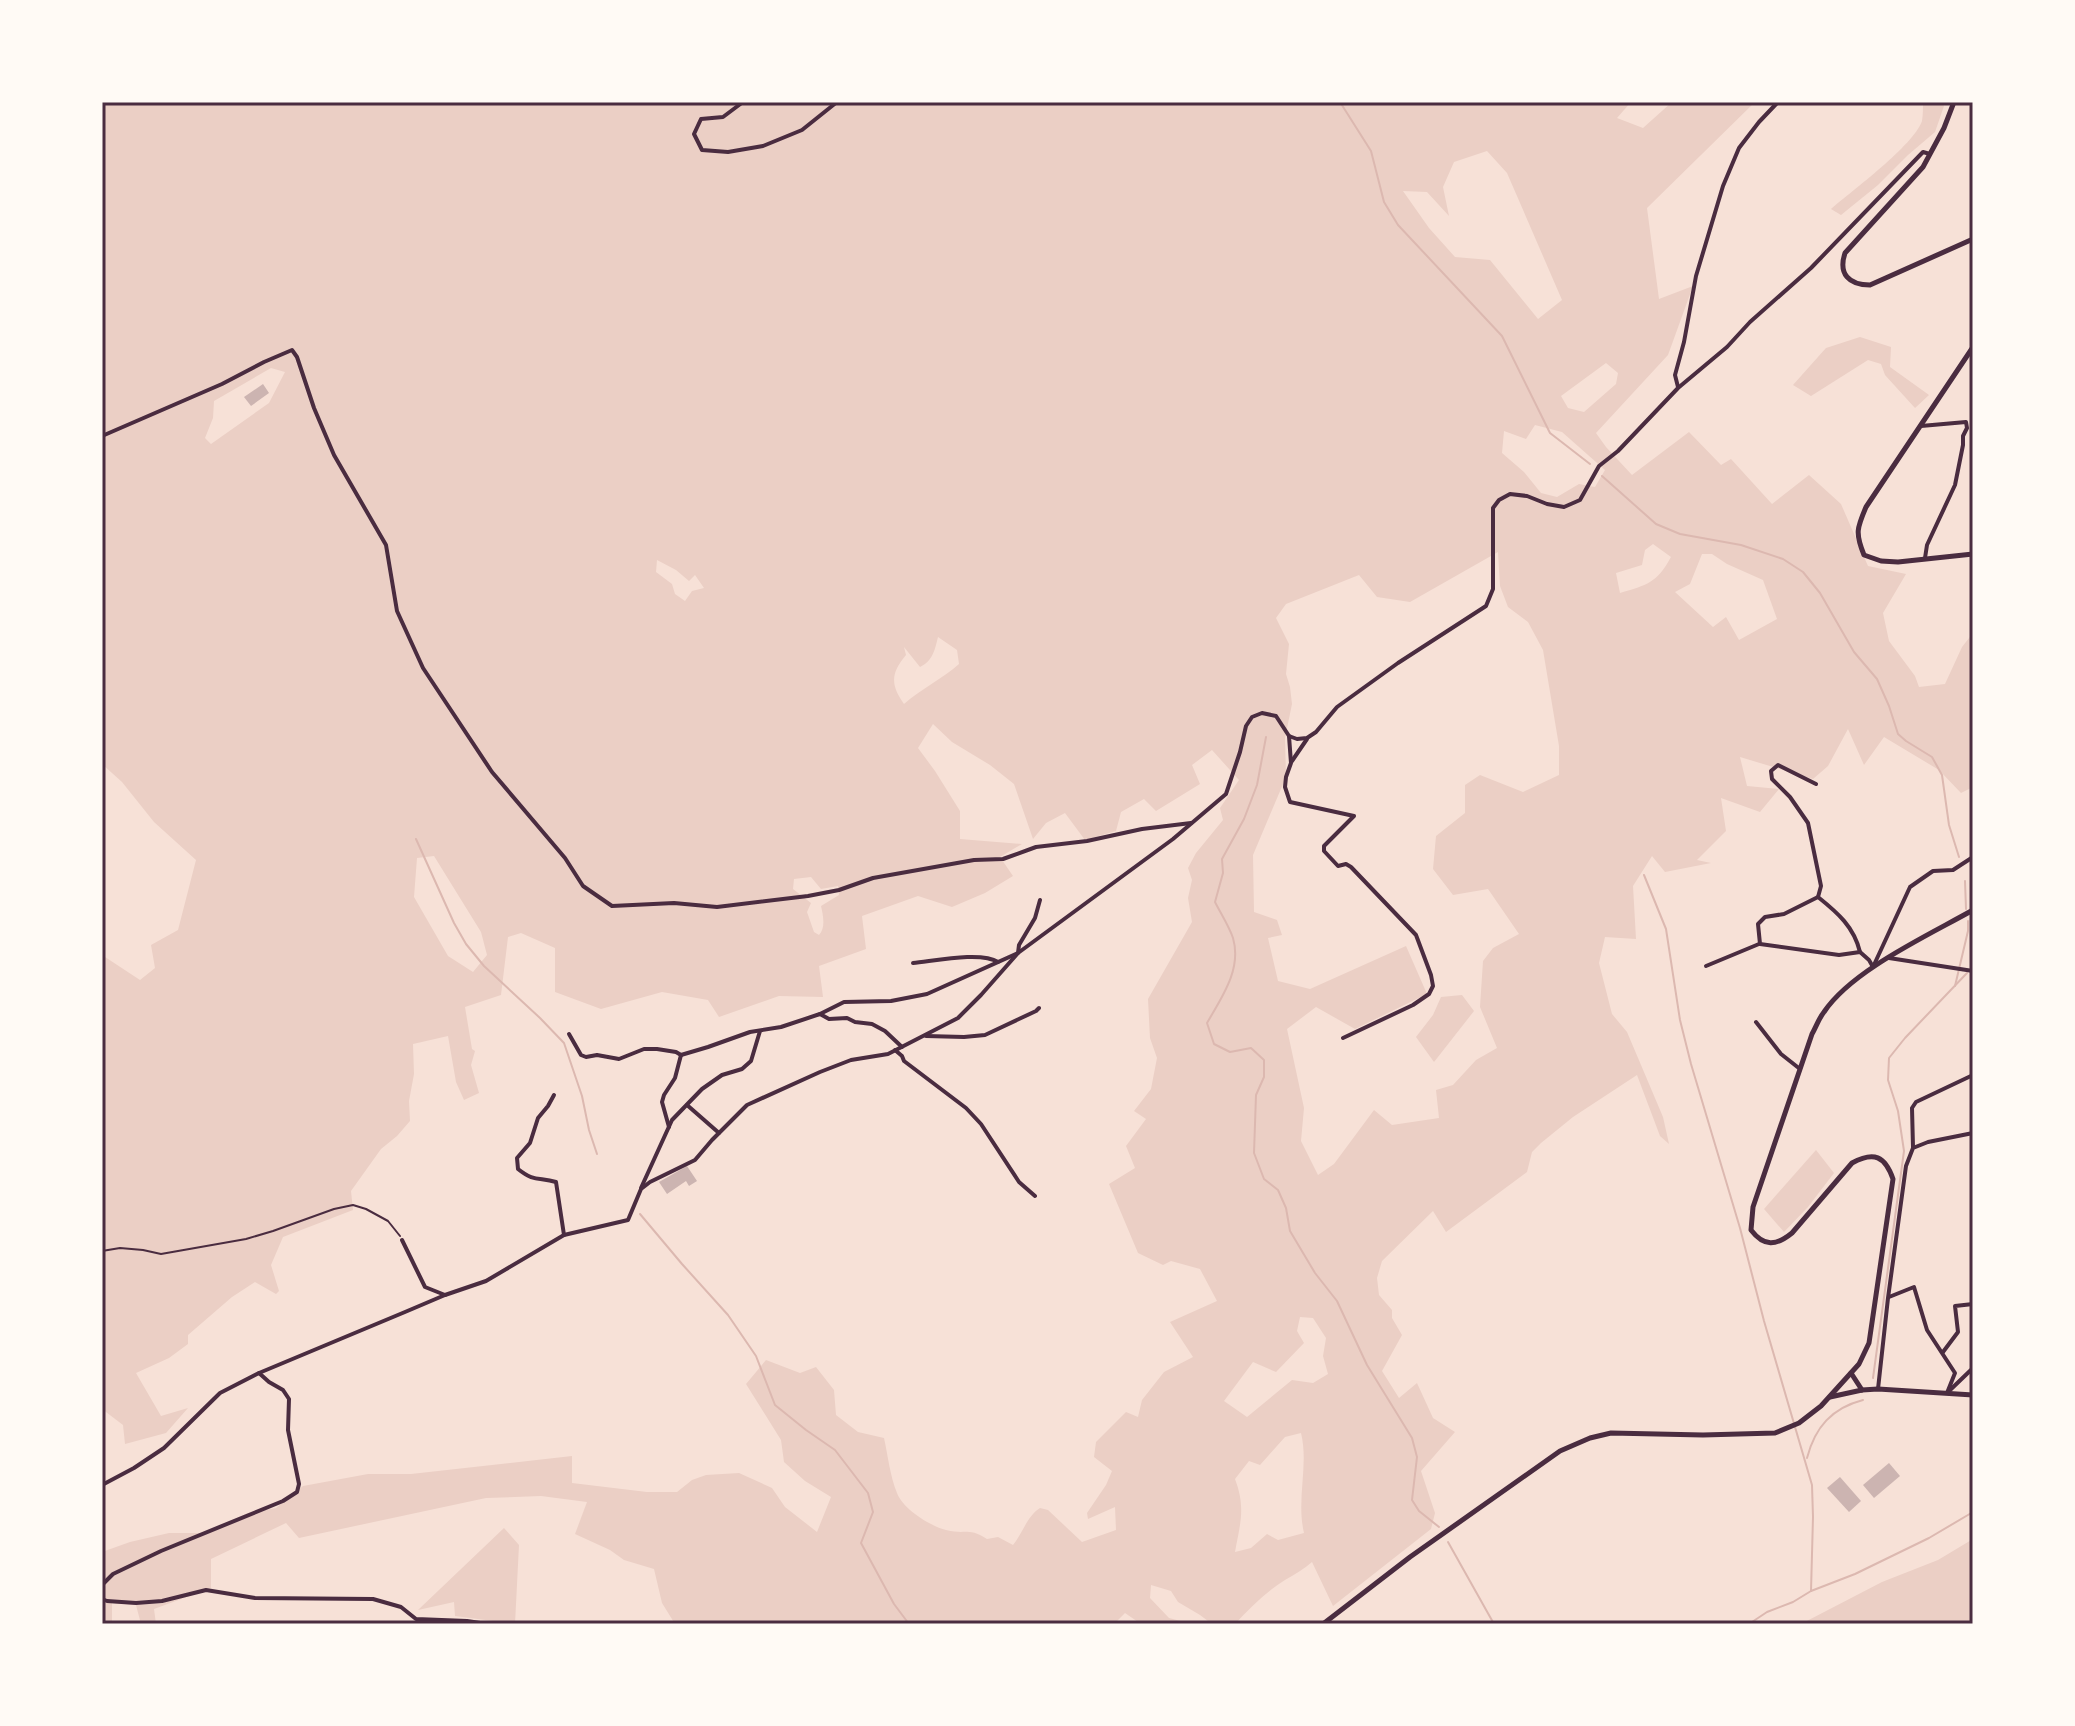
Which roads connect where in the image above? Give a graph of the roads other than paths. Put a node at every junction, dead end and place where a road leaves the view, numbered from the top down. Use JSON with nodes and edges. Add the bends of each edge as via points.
{"nodes":[{"id":1,"x":743,"y":102,"type":"edge"},
{"id":2,"x":837,"y":102,"type":"edge"},
{"id":3,"x":1778,"y":102,"type":"edge"},
{"id":4,"x":1954,"y":102,"type":"edge"},
{"id":5,"x":1930,"y":154,"type":"junction"},
{"id":6,"x":1973,"y":239,"type":"edge"},
{"id":7,"x":1973,"y":347,"type":"edge"},
{"id":8,"x":1678,"y":388,"type":"junction"},
{"id":9,"x":1921,"y":426,"type":"junction"},
{"id":10,"x":102,"y":436,"type":"edge"},
{"id":11,"x":1973,"y":554,"type":"edge"},
{"id":12,"x":1925,"y":558,"type":"junction"},
{"id":13,"x":1289,"y":736,"type":"junction"},
{"id":14,"x":1307,"y":738,"type":"junction"},
{"id":15,"x":1291,"y":763,"type":"junction"},
{"id":16,"x":1816,"y":784,"type":"dead end"},
{"id":17,"x":1194,"y":822,"type":"junction"},
{"id":18,"x":1973,"y":857,"type":"edge"},
{"id":19,"x":1818,"y":897,"type":"junction"},
{"id":20,"x":1040,"y":900,"type":"dead end"},
{"id":21,"x":1973,"y":910,"type":"edge"},
{"id":22,"x":1760,"y":944,"type":"junction"},
{"id":23,"x":1860,"y":952,"type":"junction"},
{"id":24,"x":1018,"y":953,"type":"junction"},
{"id":25,"x":1889,"y":958,"type":"junction"},
{"id":26,"x":998,"y":962,"type":"junction"},
{"id":27,"x":913,"y":963,"type":"dead end"},
{"id":28,"x":1706,"y":966,"type":"dead end"},
{"id":29,"x":1873,"y":967,"type":"junction"},
{"id":30,"x":1973,"y":971,"type":"edge"},
{"id":31,"x":1039,"y":1008,"type":"dead end"},
{"id":32,"x":820,"y":1014,"type":"junction"},
{"id":33,"x":1756,"y":1022,"type":"dead end"},
{"id":34,"x":760,"y":1031,"type":"junction"},
{"id":35,"x":569,"y":1034,"type":"dead end"},
{"id":36,"x":923,"y":1036,"type":"junction"},
{"id":37,"x":1343,"y":1038,"type":"dead end"},
{"id":38,"x":902,"y":1047,"type":"junction"},
{"id":39,"x":895,"y":1050,"type":"junction"},
{"id":40,"x":681,"y":1055,"type":"junction"},
{"id":41,"x":1800,"y":1069,"type":"junction"},
{"id":42,"x":1973,"y":1075,"type":"edge"},
{"id":43,"x":554,"y":1095,"type":"dead end"},
{"id":44,"x":687,"y":1105,"type":"junction"},
{"id":45,"x":669,"y":1127,"type":"junction"},
{"id":46,"x":719,"y":1133,"type":"junction"},
{"id":47,"x":1973,"y":1133,"type":"edge"},
{"id":48,"x":1913,"y":1148,"type":"junction"},
{"id":49,"x":641,"y":1189,"type":"junction"},
{"id":50,"x":1035,"y":1196,"type":"dead end"},
{"id":51,"x":564,"y":1235,"type":"junction"},
{"id":52,"x":402,"y":1240,"type":"road end"},
{"id":53,"x":445,"y":1295,"type":"junction"},
{"id":54,"x":1888,"y":1298,"type":"junction"},
{"id":55,"x":1973,"y":1304,"type":"edge"},
{"id":56,"x":1943,"y":1352,"type":"junction"},
{"id":57,"x":1973,"y":1368,"type":"edge"},
{"id":58,"x":259,"y":1373,"type":"junction"},
{"id":59,"x":1851,"y":1373,"type":"junction"},
{"id":60,"x":1878,"y":1389,"type":"junction"},
{"id":61,"x":1862,"y":1390,"type":"junction"},
{"id":62,"x":1947,"y":1393,"type":"junction"},
{"id":63,"x":1973,"y":1395,"type":"edge"},
{"id":64,"x":1829,"y":1397,"type":"junction"},
{"id":65,"x":102,"y":1485,"type":"edge"},
{"id":66,"x":102,"y":1585,"type":"edge"},
{"id":67,"x":102,"y":1599,"type":"edge"},
{"id":68,"x":487,"y":1624,"type":"edge"},
{"id":69,"x":1323,"y":1624,"type":"edge"}],
"edges":[{"from":1,"to":2,"type":"street","via":[[723,117],[701,119],[694,134],[702,150],[763,146],[802,130]]},
{"from":3,"to":8,"type":"street","via":[[1739,148],[1723,186],[1696,276],[1675,375]]},
{"from":4,"to":5,"type":"main road"},
{"from":5,"to":6,"type":"main road","via":[[1845,253],[1843,271],[1859,285],[1870,285]]},
{"from":5,"to":8,"type":"street","via":[[1923,152],[1800,278]]},
{"from":7,"to":9,"type":"main road"},
{"from":8,"to":14,"type":"street","via":[[1599,466],[1580,500],[1564,507],[1510,494],[1499,500],[1493,508],[1493,589],[1486,606],[1337,707]]},
{"from":9,"to":12,"type":"street","via":[[1966,422],[1967,428],[1955,485]]},
{"from":9,"to":12,"type":"main road","via":[[1857,527],[1864,555],[1898,562]]},
{"from":10,"to":17,"type":"street","via":[[292,350],[334,455],[386,545],[397,611],[423,668],[492,772],[583,886],[612,906],[717,907],[808,896],[873,878]]},
{"from":11,"to":12,"type":"main road"},
{"from":13,"to":14,"type":"street"},
{"from":13,"to":15,"type":"street"},
{"from":13,"to":17,"type":"street","via":[[1276,716],[1252,717],[1226,794]]},
{"from":14,"to":15,"type":"street"},
{"from":15,"to":37,"type":"street","via":[[1285,787],[1290,802],[1354,816],[1324,851],[1338,866],[1351,867],[1416,935],[1433,986],[1413,1005]]},
{"from":16,"to":19,"type":"street","via":[[1785,767],[1771,771],[1808,823],[1821,886]]},
{"from":17,"to":24,"type":"street"},
{"from":18,"to":29,"type":"street","via":[[1953,870],[1933,871],[1910,887]]},
{"from":19,"to":22,"type":"street","via":[[1765,917],[1758,924]]},
{"from":19,"to":23,"type":"street","via":[[1842,916]]},
{"from":20,"to":24,"type":"street"},
{"from":21,"to":25,"type":"main road"},
{"from":22,"to":23,"type":"street","via":[[1839,955]]},
{"from":22,"to":28,"type":"street"},
{"from":23,"to":29,"type":"street"},
{"from":24,"to":26,"type":"street"},
{"from":24,"to":36,"type":"street","via":[[958,1018]]},
{"from":25,"to":29,"type":"main road"},
{"from":25,"to":30,"type":"street"},
{"from":26,"to":27,"type":"street","via":[[949,957]]},
{"from":26,"to":32,"type":"street","via":[[927,994],[844,1002]]},
{"from":29,"to":41,"type":"main road","via":[[1824,1010]]},
{"from":31,"to":36,"type":"street","via":[[985,1035]]},
{"from":32,"to":34,"type":"street"},
{"from":32,"to":38,"type":"street","via":[[872,1024]]},
{"from":33,"to":41,"type":"street"},
{"from":34,"to":40,"type":"street"},
{"from":34,"to":44,"type":"street","via":[[751,1061],[722,1075]]},
{"from":35,"to":40,"type":"street","via":[[586,1057],[619,1059],[644,1049]]},
{"from":36,"to":38,"type":"street"},
{"from":38,"to":39,"type":"street"},
{"from":39,"to":46,"type":"street","via":[[851,1060],[747,1105]]},
{"from":39,"to":50,"type":"street","via":[[966,1108]]},
{"from":40,"to":45,"type":"street","via":[[662,1102]]},
{"from":41,"to":59,"type":"main road","via":[[1753,1207],[1751,1230],[1764,1241],[1782,1241],[1852,1163],[1873,1156],[1888,1165],[1893,1179],[1869,1343]]},
{"from":42,"to":48,"type":"street","via":[[1916,1102]]},
{"from":43,"to":51,"type":"street","via":[[517,1158],[524,1174],[556,1182]]},
{"from":44,"to":45,"type":"street"},
{"from":44,"to":46,"type":"street"},
{"from":45,"to":49,"type":"street"},
{"from":46,"to":49,"type":"street","via":[[695,1160]]},
{"from":47,"to":48,"type":"street"},
{"from":48,"to":54,"type":"street"},
{"from":49,"to":51,"type":"street","via":[[628,1220]]},
{"from":51,"to":53,"type":"street","via":[[486,1281]]},
{"from":52,"to":53,"type":"street","via":[[425,1287]]},
{"from":53,"to":58,"type":"street"},
{"from":54,"to":56,"type":"street","via":[[1914,1287],[1927,1330]]},
{"from":54,"to":60,"type":"street"},
{"from":55,"to":56,"type":"street","via":[[1955,1306],[1958,1332]]},
{"from":56,"to":62,"type":"street","via":[[1955,1373]]},
{"from":57,"to":62,"type":"street"},
{"from":58,"to":65,"type":"street","via":[[220,1393],[164,1448]]},
{"from":58,"to":66,"type":"street","via":[[289,1399],[297,1492],[125,1568]]},
{"from":59,"to":61,"type":"main road"},
{"from":59,"to":64,"type":"main road"},
{"from":60,"to":61,"type":"main road"},
{"from":60,"to":62,"type":"main road"},
{"from":61,"to":64,"type":"main road"},
{"from":62,"to":63,"type":"main road"},
{"from":64,"to":69,"type":"main road","via":[[1799,1423],[1775,1433],[1611,1433],[1560,1451]]},
{"from":67,"to":68,"type":"street","via":[[162,1601],[206,1590],[255,1598],[373,1599],[401,1607],[416,1619]]}]}
